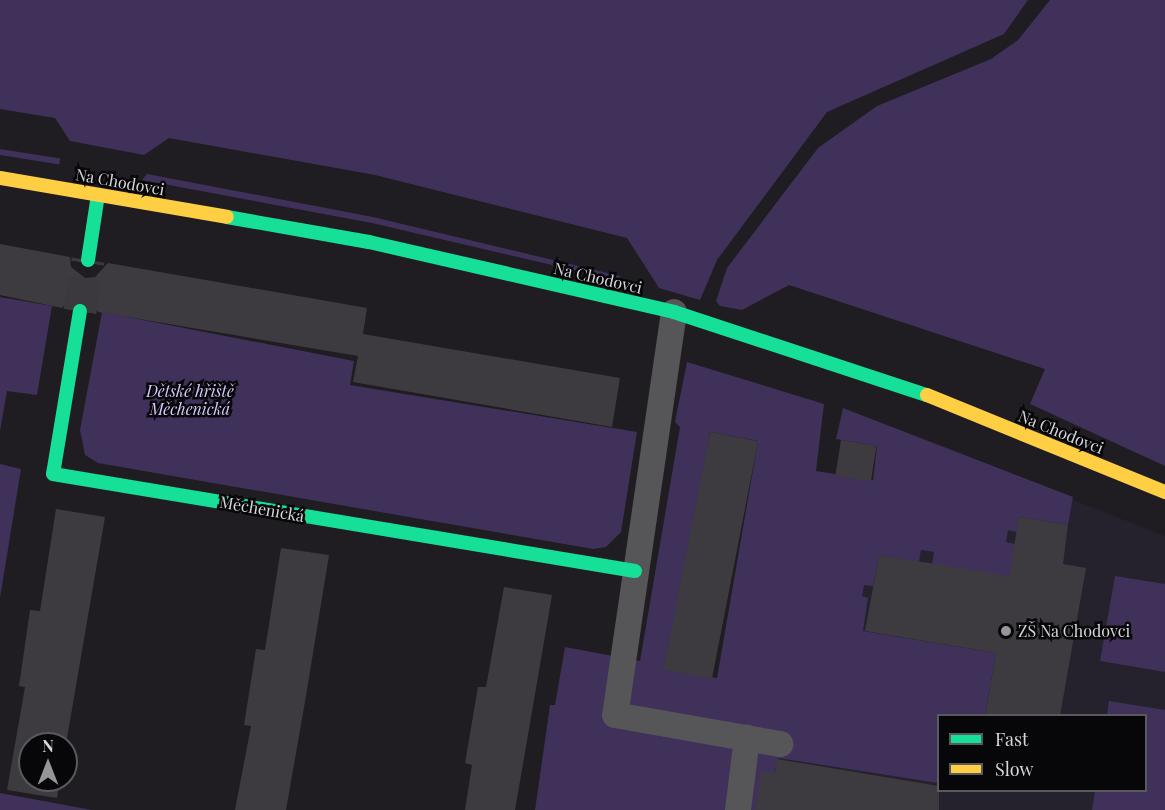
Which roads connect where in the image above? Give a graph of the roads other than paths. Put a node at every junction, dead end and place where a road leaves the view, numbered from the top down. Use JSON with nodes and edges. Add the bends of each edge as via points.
{"nodes":[{"id":1,"x":0,"y":178,"type":"edge"},
{"id":2,"x":98,"y":195,"type":"junction"},
{"id":3,"x":88,"y":260,"type":"tunnel mouth"},
{"id":4,"x":80,"y":311,"type":"tunnel mouth"},
{"id":5,"x":674,"y":312,"type":"junction"},
{"id":6,"x":1165,"y":492,"type":"edge"},
{"id":7,"x":635,"y":571,"type":"junction"},
{"id":8,"x":747,"y":738,"type":"junction"},
{"id":9,"x":780,"y":744,"type":"dead end"},
{"id":10,"x":738,"y":810,"type":"edge"}],
"edges":[{"from":1,"to":2,"type":"street","name":"Na Chodovci"},
{"from":2,"to":3,"type":"street"},
{"from":2,"to":5,"type":"street","name":"Na Chodovci","via":[[369,242]]},
{"from":4,"to":7,"type":"street","name":"Měchenická","via":[[53,474]]},
{"from":5,"to":6,"type":"street","name":"Na Chodovci","via":[[926,395]]},
{"from":5,"to":7,"type":"street"},
{"from":7,"to":8,"type":"street","via":[[615,715]]},
{"from":8,"to":9,"type":"street"},
{"from":8,"to":10,"type":"street"}]}
